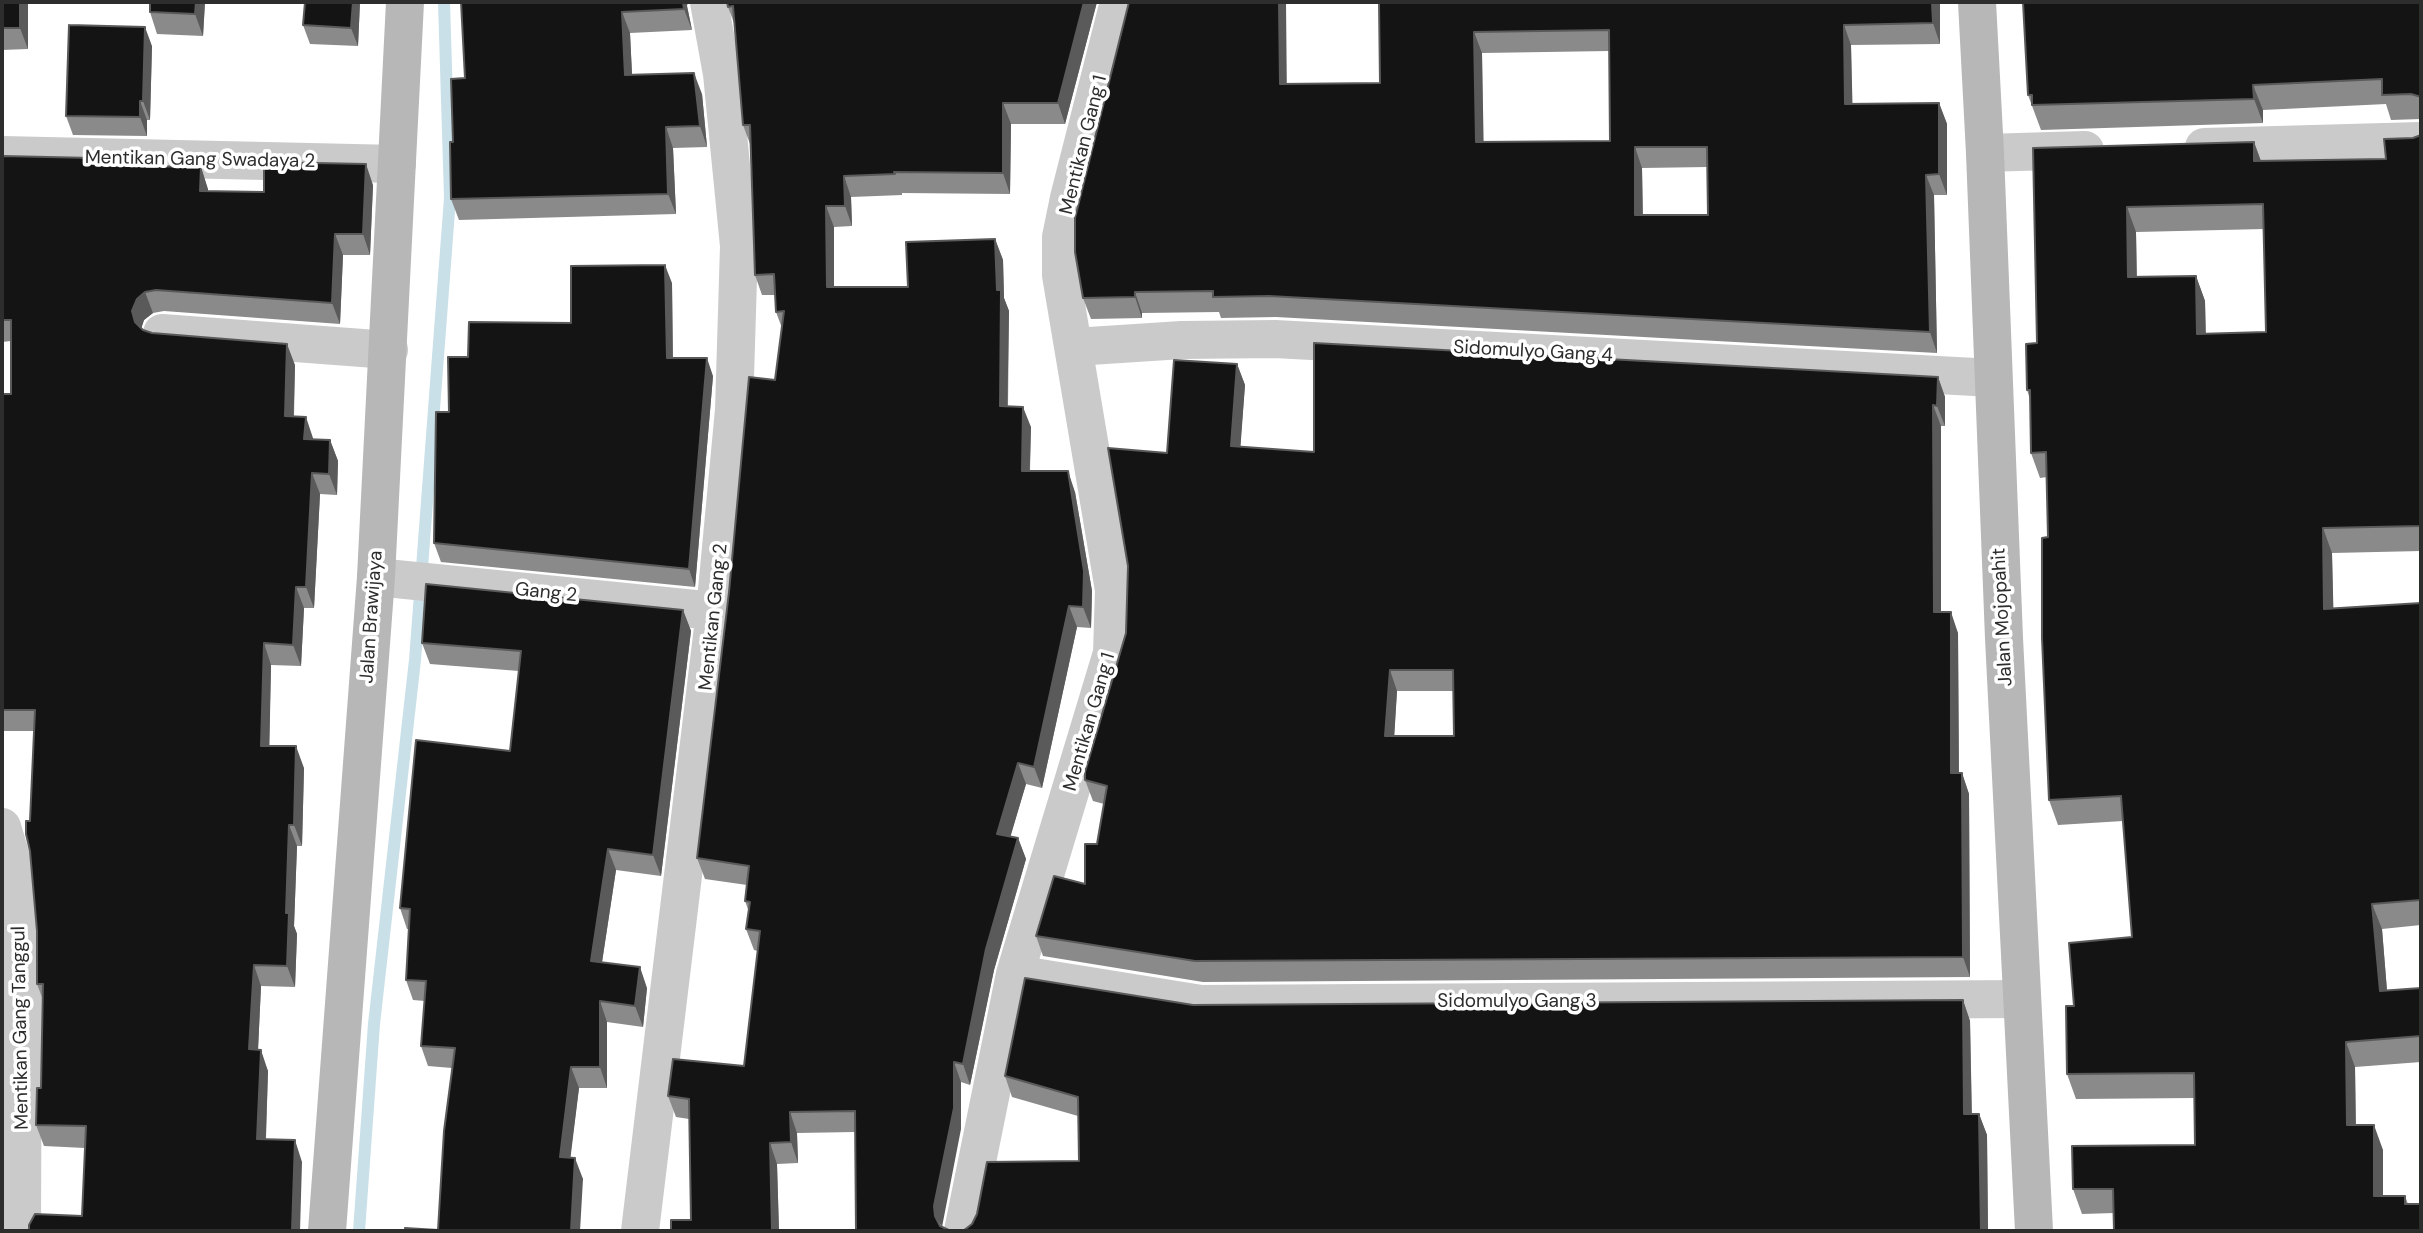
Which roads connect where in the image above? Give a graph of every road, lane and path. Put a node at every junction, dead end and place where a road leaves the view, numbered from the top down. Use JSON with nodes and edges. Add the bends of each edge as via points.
{"nodes":[{"id":1,"x":405,"y":2,"type":"edge"},
{"id":2,"x":709,"y":2,"type":"edge"},
{"id":3,"x":1119,"y":2,"type":"edge"},
{"id":4,"x":1977,"y":2,"type":"edge"},
{"id":5,"x":2421,"y":141,"type":"edge"},
{"id":6,"x":2175,"y":148,"type":"edge"},
{"id":7,"x":2120,"y":149,"type":"edge"},
{"id":8,"x":1985,"y":153,"type":"junction"},
{"id":9,"x":2,"y":155,"type":"edge"},
{"id":10,"x":397,"y":164,"type":"junction"},
{"id":11,"x":162,"y":333,"type":"edge"},
{"id":12,"x":1074,"y":348,"type":"junction"},
{"id":13,"x":388,"y":350,"type":"junction"},
{"id":14,"x":1993,"y":378,"type":"junction"},
{"id":15,"x":392,"y":578,"type":"junction"},
{"id":16,"x":715,"y":611,"type":"junction"},
{"id":17,"x":2,"y":827,"type":"edge"},
{"id":18,"x":1015,"y":974,"type":"junction"},
{"id":19,"x":2022,"y":999,"type":"junction"},
{"id":20,"x":22,"y":1231,"type":"edge"},
{"id":21,"x":327,"y":1231,"type":"edge"},
{"id":22,"x":640,"y":1231,"type":"edge"},
{"id":23,"x":962,"y":1231,"type":"edge"},
{"id":24,"x":2034,"y":1231,"type":"edge"}],
"edges":[{"from":1,"to":10,"type":"main road","name":"Jalan Brawijaya"},
{"from":2,"to":16,"type":"street","name":"Mentikan Gang 2","via":[[722,74],[739,246],[734,410]]},
{"from":3,"to":12,"type":"street","name":"Mentikan Gang 1","via":[[1061,237],[1061,275]]},
{"from":4,"to":8,"type":"main road","name":"Jalan Mojopahit"},
{"from":5,"to":6,"type":"street"},
{"from":7,"to":8,"type":"street"},
{"from":8,"to":14,"type":"main road","name":"Jalan Mojopahit"},
{"from":9,"to":10,"type":"street","name":"Mentikan Gang Swadaya 2"},
{"from":10,"to":13,"type":"main road","name":"Jalan Brawijaya"},
{"from":11,"to":13,"type":"street"},
{"from":12,"to":14,"type":"street","name":"Sidomulyo Gang 4","via":[[1275,339]]},
{"from":12,"to":18,"type":"street","name":"Mentikan Gang 1","via":[[1114,590],[1112,653]]},
{"from":13,"to":15,"type":"main road","name":"Jalan Brawijaya"},
{"from":14,"to":19,"type":"main road","name":"Jalan Mojopahit"},
{"from":15,"to":16,"type":"street","name":"Gang 2"},
{"from":15,"to":21,"type":"main road","name":"Jalan Brawijaya"},
{"from":16,"to":22,"type":"street","name":"Mentikan Gang 2"},
{"from":17,"to":20,"type":"street","name":"Mentikan Gang Tanggul","via":[[16,874],[23,954]]},
{"from":18,"to":19,"type":"street","name":"Sidomulyo Gang 3","via":[[1201,1004]]},
{"from":18,"to":23,"type":"street","name":"Mentikan Gang 1"},
{"from":19,"to":24,"type":"main road","name":"Jalan Mojopahit"}]}
